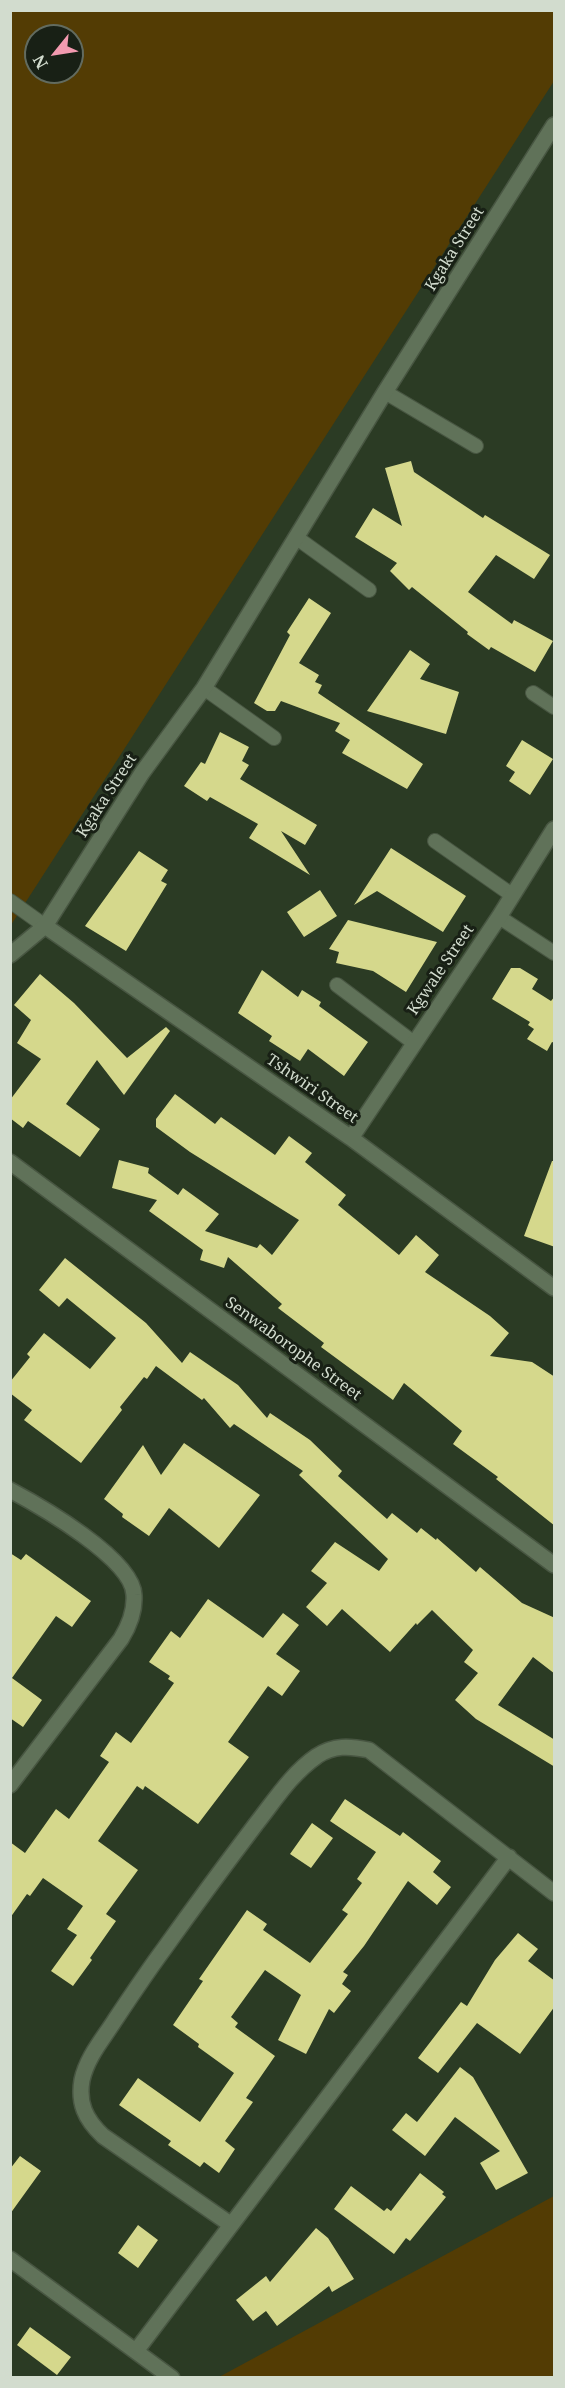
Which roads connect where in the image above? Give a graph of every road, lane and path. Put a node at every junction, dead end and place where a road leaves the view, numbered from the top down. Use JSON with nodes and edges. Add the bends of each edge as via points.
{"nodes":[{"id":1,"x":555,"y":125,"type":"edge"},
{"id":2,"x":385,"y":392,"type":"junction"},
{"id":3,"x":476,"y":446,"type":"dead end"},
{"id":4,"x":297,"y":537,"type":"junction"},
{"id":5,"x":369,"y":590,"type":"dead end"},
{"id":6,"x":204,"y":688,"type":"junction"},
{"id":7,"x":533,"y":693,"type":"dead end"},
{"id":8,"x":555,"y":707,"type":"edge"},
{"id":9,"x":274,"y":738,"type":"dead end"},
{"id":10,"x":555,"y":829,"type":"edge"},
{"id":11,"x":435,"y":841,"type":"dead end"},
{"id":12,"x":512,"y":895,"type":"junction"},
{"id":13,"x":10,"y":901,"type":"edge"},
{"id":14,"x":499,"y":917,"type":"junction"},
{"id":15,"x":45,"y":926,"type":"junction"},
{"id":16,"x":555,"y":953,"type":"edge"},
{"id":17,"x":10,"y":955,"type":"edge"},
{"id":18,"x":337,"y":984,"type":"dead end"},
{"id":19,"x":414,"y":1043,"type":"junction"},
{"id":20,"x":351,"y":1138,"type":"junction"},
{"id":21,"x":10,"y":1162,"type":"edge"},
{"id":22,"x":555,"y":1288,"type":"edge"},
{"id":23,"x":10,"y":1490,"type":"edge"},
{"id":24,"x":555,"y":1565,"type":"edge"},
{"id":25,"x":10,"y":1785,"type":"edge"},
{"id":26,"x":509,"y":1857,"type":"junction"},
{"id":27,"x":555,"y":1893,"type":"edge"},
{"id":28,"x":230,"y":2224,"type":"junction"},
{"id":29,"x":10,"y":2259,"type":"edge"},
{"id":30,"x":136,"y":2351,"type":"junction"},
{"id":31,"x":172,"y":2378,"type":"edge"}],
"edges":[{"from":1,"to":2,"type":"street","name":"Kgaka Street"},
{"from":2,"to":3,"type":"lane"},
{"from":2,"to":4,"type":"street","name":"Kgaka Street"},
{"from":4,"to":5,"type":"lane"},
{"from":4,"to":6,"type":"street","name":"Kgaka Street"},
{"from":6,"to":9,"type":"lane"},
{"from":6,"to":15,"type":"street","name":"Kgaka Street","via":[[142,773]]},
{"from":7,"to":8,"type":"lane"},
{"from":10,"to":12,"type":"street","name":"Kgwale Street"},
{"from":11,"to":12,"type":"lane"},
{"from":12,"to":14,"type":"street","name":"Kgwale Street"},
{"from":13,"to":15,"type":"lane"},
{"from":14,"to":16,"type":"lane"},
{"from":14,"to":19,"type":"street","name":"Kgwale Street"},
{"from":15,"to":17,"type":"street"},
{"from":15,"to":20,"type":"street","name":"Tshwiri Street"},
{"from":18,"to":19,"type":"lane","name":"Kgwale Street"},
{"from":19,"to":20,"type":"street","name":"Kgwale Street"},
{"from":20,"to":22,"type":"street","name":"Tshwiri Street"},
{"from":21,"to":24,"type":"street","name":"Senwaborophe Street"},
{"from":23,"to":25,"type":"street","via":[[105,1551],[128,1578],[134,1595],[131,1617],[121,1639]]},
{"from":26,"to":27,"type":"street"},
{"from":26,"to":28,"type":"street"},
{"from":26,"to":28,"type":"street","via":[[373,1752],[350,1746],[325,1751],[302,1768],[222,1868],[91,2056],[82,2077],[80,2104],[103,2136]]},
{"from":28,"to":30,"type":"street"},
{"from":29,"to":30,"type":"street"},
{"from":30,"to":31,"type":"street"}]}
